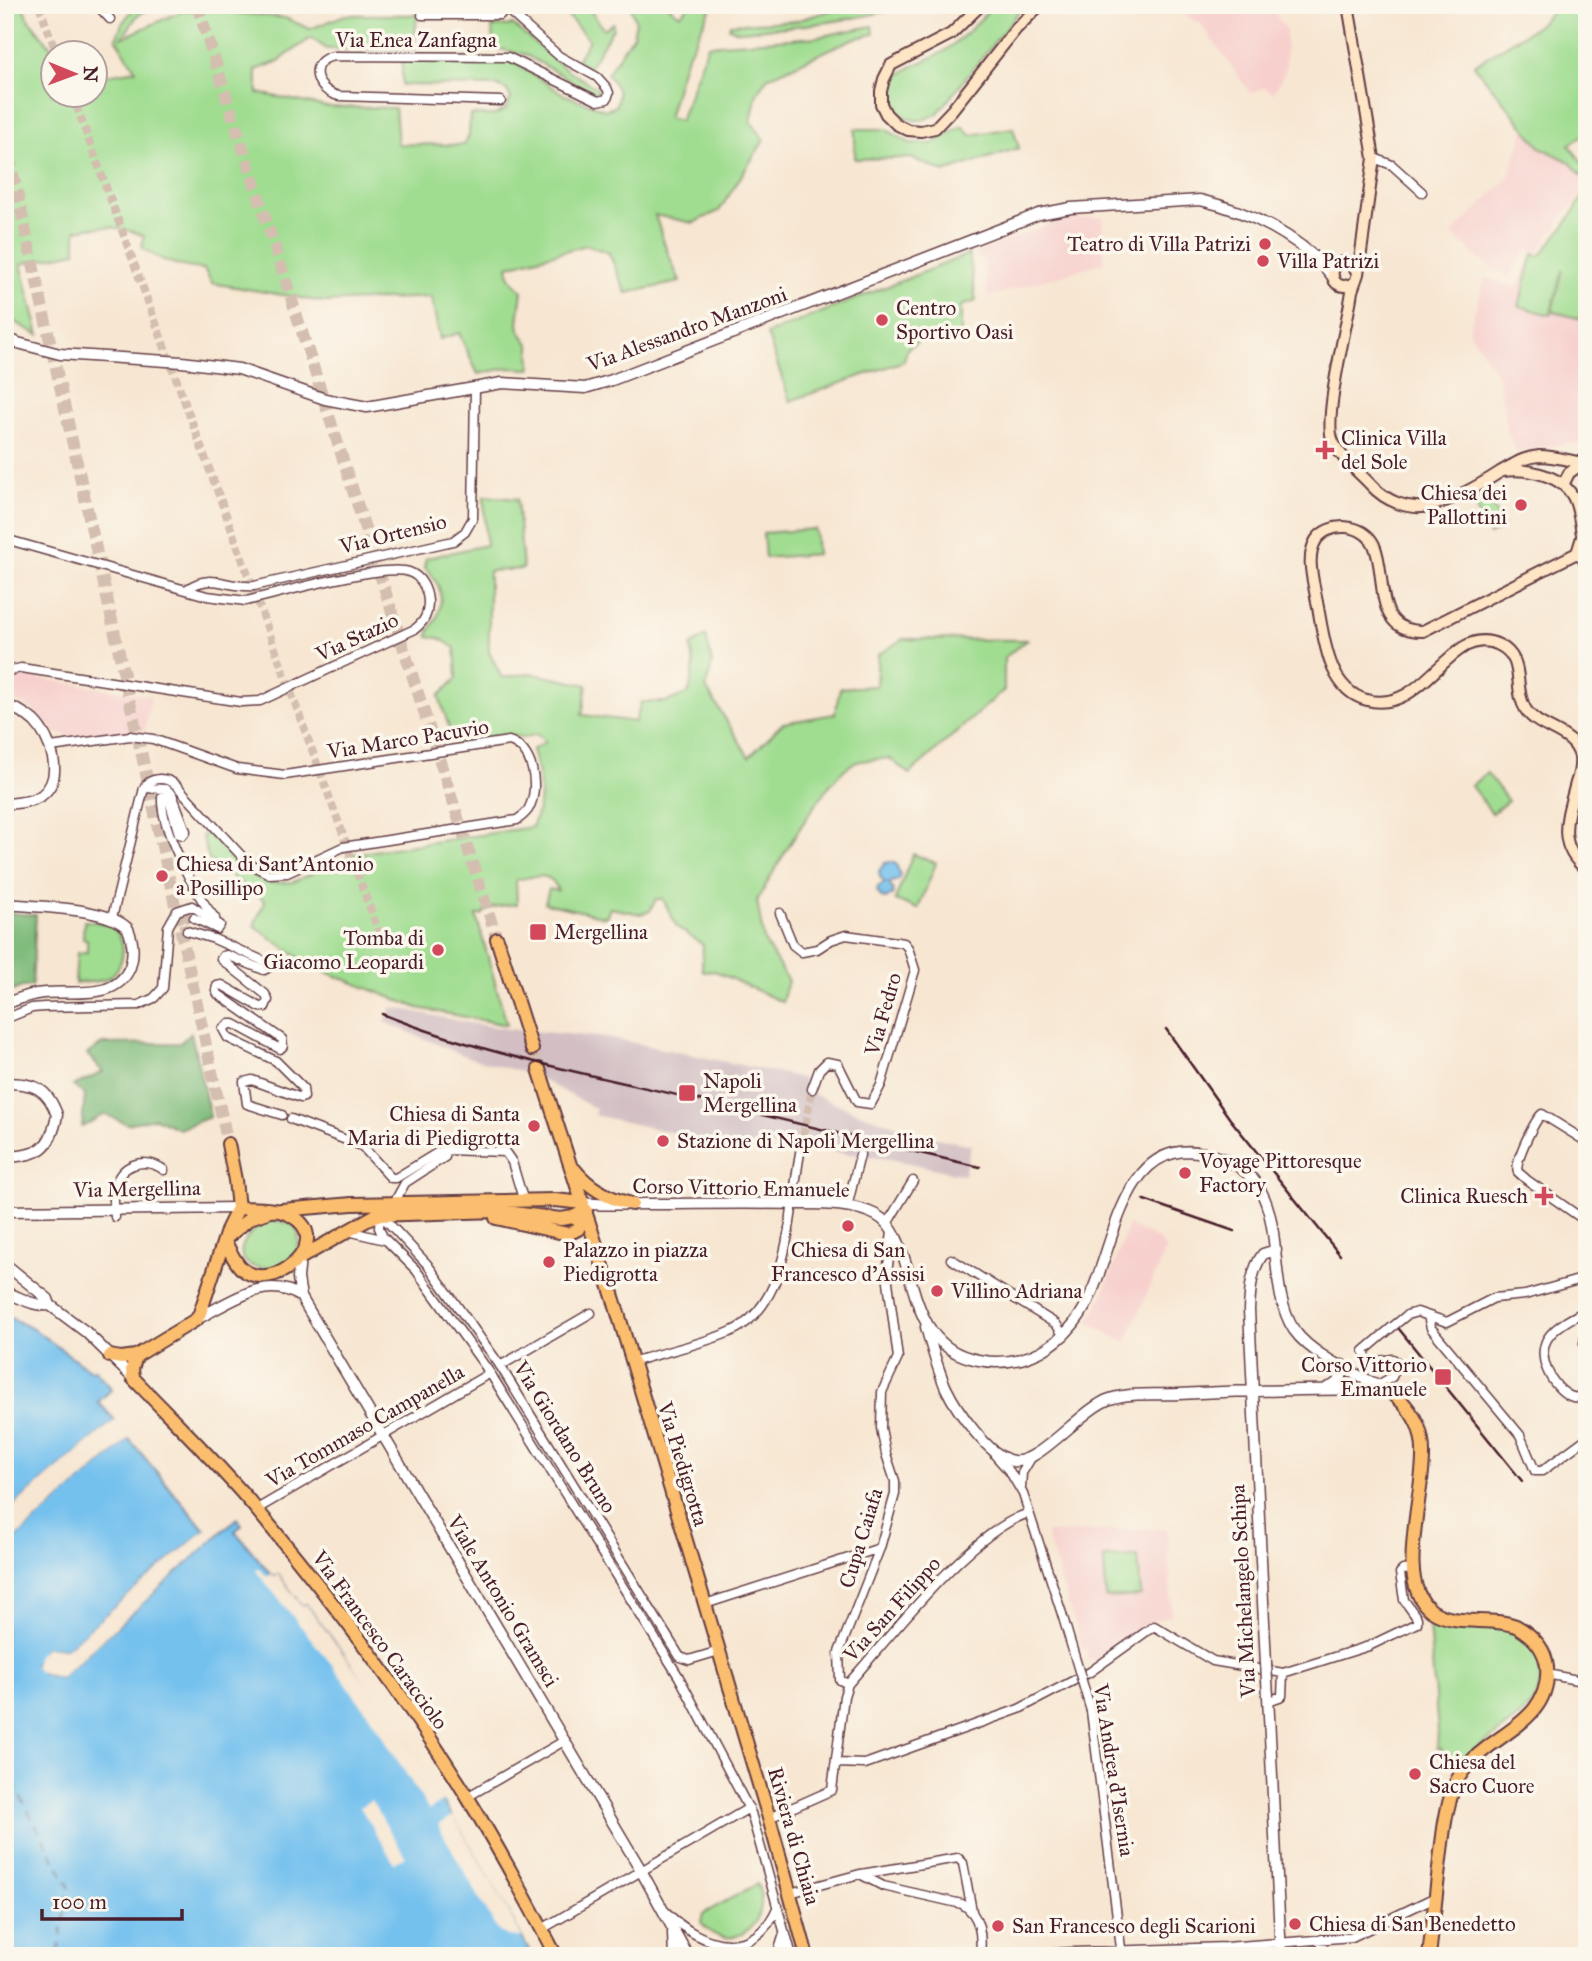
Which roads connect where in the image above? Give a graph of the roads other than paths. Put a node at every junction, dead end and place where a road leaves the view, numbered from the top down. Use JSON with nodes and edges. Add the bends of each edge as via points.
{"nodes":[{"id":1,"x":97,"y":5,"type":"edge"},
{"id":2,"x":981,"y":5,"type":"edge"},
{"id":3,"x":1040,"y":5,"type":"edge"},
{"id":4,"x":1348,"y":5,"type":"edge"},
{"id":5,"x":503,"y":7,"type":"edge"},
{"id":6,"x":422,"y":15,"type":"dead end"},
{"id":7,"x":110,"y":19,"type":"dead end"},
{"id":8,"x":501,"y":101,"type":"dead end"},
{"id":9,"x":1374,"y":158,"type":"junction"},
{"id":10,"x":1422,"y":192,"type":"dead end"},
{"id":11,"x":1361,"y":250,"type":"junction"},
{"id":12,"x":1318,"y":260,"type":"junction"},
{"id":13,"x":1343,"y":262,"type":"junction"},
{"id":14,"x":1357,"y":272,"type":"junction"},
{"id":15,"x":1332,"y":277,"type":"junction"},
{"id":16,"x":1349,"y":285,"type":"junction"},
{"id":17,"x":5,"y":337,"type":"edge"},
{"id":18,"x":475,"y":387,"type":"junction"},
{"id":19,"x":1585,"y":465,"type":"edge"},
{"id":20,"x":1502,"y":471,"type":"junction"},
{"id":21,"x":1563,"y":485,"type":"junction"},
{"id":22,"x":1574,"y":498,"type":"junction"},
{"id":23,"x":1587,"y":498,"type":"edge"},
{"id":24,"x":1587,"y":521,"type":"edge"},
{"id":25,"x":1582,"y":537,"type":"junction"},
{"id":26,"x":5,"y":539,"type":"edge"},
{"id":27,"x":1577,"y":553,"type":"junction"},
{"id":28,"x":1587,"y":566,"type":"edge"},
{"id":29,"x":187,"y":589,"type":"junction"},
{"id":30,"x":5,"y":672,"type":"edge"},
{"id":31,"x":5,"y":705,"type":"edge"},
{"id":32,"x":51,"y":747,"type":"junction"},
{"id":33,"x":144,"y":788,"type":"junction"},
{"id":34,"x":5,"y":804,"type":"edge"},
{"id":35,"x":1587,"y":870,"type":"edge"},
{"id":36,"x":5,"y":904,"type":"edge"},
{"id":37,"x":780,"y":913,"type":"dead end"},
{"id":38,"x":113,"y":918,"type":"junction"},
{"id":39,"x":194,"y":919,"type":"dead end"},
{"id":40,"x":220,"y":925,"type":"junction"},
{"id":41,"x":187,"y":931,"type":"dead end"},
{"id":42,"x":497,"y":939,"type":"tunnel mouth"},
{"id":43,"x":5,"y":1004,"type":"edge"},
{"id":44,"x":5,"y":1019,"type":"edge"},
{"id":45,"x":532,"y":1049,"type":"tunnel mouth"},
{"id":46,"x":539,"y":1069,"type":"tunnel mouth"},
{"id":47,"x":5,"y":1083,"type":"edge"},
{"id":48,"x":813,"y":1089,"type":"tunnel mouth"},
{"id":49,"x":1587,"y":1142,"type":"edge"},
{"id":50,"x":228,"y":1144,"type":"tunnel mouth"},
{"id":51,"x":801,"y":1149,"type":"tunnel mouth"},
{"id":52,"x":446,"y":1150,"type":"junction"},
{"id":53,"x":860,"y":1156,"type":"dead end"},
{"id":54,"x":5,"y":1157,"type":"edge"},
{"id":55,"x":567,"y":1158,"type":"junction"},
{"id":56,"x":164,"y":1170,"type":"dead end"},
{"id":57,"x":913,"y":1181,"type":"dead end"},
{"id":58,"x":546,"y":1200,"type":"junction"},
{"id":59,"x":524,"y":1202,"type":"junction"},
{"id":60,"x":632,"y":1204,"type":"junction"},
{"id":61,"x":792,"y":1204,"type":"junction"},
{"id":62,"x":584,"y":1207,"type":"junction"},
{"id":63,"x":847,"y":1207,"type":"junction"},
{"id":64,"x":238,"y":1208,"type":"junction"},
{"id":65,"x":386,"y":1209,"type":"junction"},
{"id":66,"x":5,"y":1211,"type":"edge"},
{"id":67,"x":270,"y":1211,"type":"junction"},
{"id":68,"x":115,"y":1212,"type":"junction"},
{"id":69,"x":462,"y":1212,"type":"junction"},
{"id":70,"x":541,"y":1217,"type":"junction"},
{"id":71,"x":1587,"y":1222,"type":"edge"},
{"id":72,"x":242,"y":1225,"type":"junction"},
{"id":73,"x":890,"y":1228,"type":"junction"},
{"id":74,"x":345,"y":1231,"type":"junction"},
{"id":75,"x":224,"y":1240,"type":"junction"},
{"id":76,"x":385,"y":1240,"type":"junction"},
{"id":77,"x":1276,"y":1250,"type":"junction"},
{"id":78,"x":300,"y":1258,"type":"junction"},
{"id":79,"x":236,"y":1259,"type":"junction"},
{"id":80,"x":951,"y":1259,"type":"dead end"},
{"id":81,"x":5,"y":1264,"type":"edge"},
{"id":82,"x":1587,"y":1281,"type":"edge"},
{"id":83,"x":5,"y":1292,"type":"edge"},
{"id":84,"x":301,"y":1297,"type":"junction"},
{"id":85,"x":50,"y":1305,"type":"junction"},
{"id":86,"x":1587,"y":1310,"type":"edge"},
{"id":87,"x":592,"y":1313,"type":"dead end"},
{"id":88,"x":1428,"y":1316,"type":"junction"},
{"id":89,"x":923,"y":1317,"type":"junction"},
{"id":90,"x":197,"y":1319,"type":"junction"},
{"id":91,"x":1587,"y":1327,"type":"edge"},
{"id":92,"x":1064,"y":1336,"type":"junction"},
{"id":93,"x":1587,"y":1353,"type":"edge"},
{"id":94,"x":960,"y":1355,"type":"junction"},
{"id":95,"x":110,"y":1356,"type":"junction"},
{"id":96,"x":136,"y":1356,"type":"junction"},
{"id":97,"x":632,"y":1362,"type":"junction"},
{"id":98,"x":1342,"y":1365,"type":"junction"},
{"id":99,"x":500,"y":1366,"type":"junction"},
{"id":100,"x":491,"y":1373,"type":"junction"},
{"id":101,"x":133,"y":1374,"type":"junction"},
{"id":102,"x":942,"y":1377,"type":"junction"},
{"id":103,"x":1382,"y":1387,"type":"junction"},
{"id":104,"x":1316,"y":1389,"type":"junction"},
{"id":105,"x":1252,"y":1390,"type":"junction"},
{"id":106,"x":1587,"y":1395,"type":"edge"},
{"id":107,"x":383,"y":1436,"type":"junction"},
{"id":108,"x":1587,"y":1438,"type":"edge"},
{"id":109,"x":991,"y":1450,"type":"junction"},
{"id":110,"x":1032,"y":1457,"type":"junction"},
{"id":111,"x":1023,"y":1494,"type":"junction"},
{"id":112,"x":257,"y":1509,"type":"junction"},
{"id":113,"x":1029,"y":1513,"type":"junction"},
{"id":114,"x":880,"y":1548,"type":"junction"},
{"id":115,"x":1414,"y":1569,"type":"junction"},
{"id":116,"x":705,"y":1604,"type":"junction"},
{"id":117,"x":719,"y":1651,"type":"junction"},
{"id":118,"x":1283,"y":1673,"type":"junction"},
{"id":119,"x":1547,"y":1674,"type":"junction"},
{"id":120,"x":1587,"y":1682,"type":"edge"},
{"id":121,"x":848,"y":1684,"type":"junction"},
{"id":122,"x":1268,"y":1699,"type":"junction"},
{"id":123,"x":742,"y":1728,"type":"joint"},
{"id":124,"x":564,"y":1741,"type":"junction"},
{"id":125,"x":836,"y":1763,"type":"junction"},
{"id":126,"x":467,"y":1797,"type":"junction"},
{"id":127,"x":749,"y":1808,"type":"junction"},
{"id":128,"x":769,"y":1818,"type":"junction"},
{"id":129,"x":641,"y":1871,"type":"junction"},
{"id":130,"x":860,"y":1874,"type":"junction"},
{"id":131,"x":790,"y":1893,"type":"junction"},
{"id":132,"x":1429,"y":1900,"type":"dead end"},
{"id":133,"x":778,"y":1906,"type":"junction"},
{"id":134,"x":663,"y":1909,"type":"junction"},
{"id":135,"x":972,"y":1911,"type":"junction"},
{"id":136,"x":672,"y":1926,"type":"junction"},
{"id":137,"x":542,"y":1929,"type":"junction"},
{"id":138,"x":785,"y":1934,"type":"junction"},
{"id":139,"x":1322,"y":1939,"type":"junction"},
{"id":140,"x":1281,"y":1943,"type":"junction"},
{"id":141,"x":1174,"y":1952,"type":"edge"},
{"id":142,"x":1122,"y":1953,"type":"edge"},
{"id":143,"x":984,"y":1955,"type":"edge"},
{"id":144,"x":556,"y":1956,"type":"edge"},
{"id":145,"x":674,"y":1956,"type":"edge"},
{"id":146,"x":688,"y":1956,"type":"edge"},
{"id":147,"x":778,"y":1956,"type":"edge"},
{"id":148,"x":791,"y":1956,"type":"edge"},
{"id":149,"x":807,"y":1956,"type":"edge"},
{"id":150,"x":953,"y":1956,"type":"edge"},
{"id":151,"x":1281,"y":1956,"type":"edge"},
{"id":152,"x":1322,"y":1956,"type":"edge"},
{"id":153,"x":1429,"y":1956,"type":"edge"}],
"edges":[{"from":1,"to":7,"type":"street"},
{"from":2,"to":3,"type":"main road","via":[[951,34],[891,65],[881,104],[896,124],[908,130],[935,128]]},
{"from":4,"to":9,"type":"main road"},
{"from":5,"to":6,"type":"street","via":[[500,15]]},
{"from":5,"to":8,"type":"street","name":"Via Enea Zanfagna","via":[[559,56],[597,77],[607,88],[607,99],[598,101],[508,57],[334,56],[321,61],[317,77],[319,85],[339,96]]},
{"from":9,"to":10,"type":"street","via":[[1392,165]]},
{"from":9,"to":11,"type":"main road"},
{"from":11,"to":13,"type":"main road"},
{"from":11,"to":14,"type":"main road"},
{"from":12,"to":13,"type":"street"},
{"from":12,"to":15,"type":"street","name":"Via Alessandro Manzoni"},
{"from":12,"to":18,"type":"street","name":"Via Alessandro Manzoni","via":[[1290,237],[1215,203],[1200,200],[1071,208],[1038,215],[612,380],[585,388],[502,383]]},
{"from":13,"to":14,"type":"main road","via":[[1355,266]]},
{"from":13,"to":15,"type":"main road","via":[[1334,268]]},
{"from":14,"to":16,"type":"main road"},
{"from":15,"to":16,"type":"main road","via":[[1335,283]]},
{"from":16,"to":20,"type":"main road","via":[[1350,309],[1330,428],[1340,452],[1374,488],[1396,503],[1420,507],[1432,506]]},
{"from":17,"to":18,"type":"street","name":"Via Alessandro Manzoni","via":[[60,354],[239,369],[325,399],[367,407]]},
{"from":18,"to":29,"type":"street","name":"Via Ortensio","via":[[473,518],[459,537],[254,586],[203,580]]},
{"from":19,"to":20,"type":"main road","via":[[1539,456]]},
{"from":19,"to":21,"type":"main road","via":[[1569,473]]},
{"from":20,"to":21,"type":"main road","via":[[1526,470]]},
{"from":21,"to":22,"type":"main road"},
{"from":22,"to":23,"type":"main road"},
{"from":22,"to":25,"type":"main road"},
{"from":24,"to":25,"type":"main road"},
{"from":25,"to":27,"type":"main road"},
{"from":26,"to":29,"type":"street","name":"Via Stazio"},
{"from":27,"to":28,"type":"street"},
{"from":27,"to":35,"type":"main road","via":[[1429,629],[1415,631],[1403,627],[1387,611],[1374,544],[1360,530],[1339,527],[1323,533],[1311,555],[1329,656],[1342,685],[1358,698],[1383,703],[1409,695],[1469,643],[1492,642],[1509,652],[1528,712],[1537,722],[1567,737],[1579,754],[1579,775],[1565,836]]},
{"from":29,"to":30,"type":"street","name":"Via Stazio","via":[[246,601],[401,570],[412,572],[423,583],[428,605],[423,623],[415,629],[260,701],[241,702],[22,668]]},
{"from":31,"to":32,"type":"street","via":[[35,722]]},
{"from":32,"to":33,"type":"street","name":"Via Marco Pacuvio","via":[[130,736],[153,739],[237,769],[285,775],[509,741],[523,747],[532,776],[528,810],[517,820],[343,847],[279,874],[263,873],[248,863],[171,781],[158,779]]},
{"from":32,"to":34,"type":"street","via":[[54,770],[48,789],[28,801]]},
{"from":33,"to":38,"type":"street"},
{"from":33,"to":40,"type":"street","via":[[172,794],[186,831],[179,834],[169,800],[162,797],[172,839],[193,886]]},
{"from":36,"to":38,"type":"street"},
{"from":37,"to":48,"type":"street","name":"Via Fedro","via":[[793,945],[802,953],[846,935],[882,939],[904,943],[915,970],[881,1085],[871,1104],[857,1102],[838,1064],[827,1062],[819,1070]]},
{"from":38,"to":43,"type":"street","via":[[128,929],[132,948],[129,967],[117,983],[99,991],[38,993]]},
{"from":39,"to":40,"type":"street","via":[[216,929]]},
{"from":40,"to":44,"type":"street","via":[[190,906],[177,911],[170,921],[163,988],[146,1003],[32,1008]]},
{"from":41,"to":52,"type":"street","via":[[268,963],[264,970],[227,955],[221,959],[265,994],[265,1007],[222,985],[216,990],[282,1039],[283,1046],[280,1049],[234,1024],[223,1029],[228,1038],[276,1061],[303,1088],[304,1097],[252,1080],[244,1082],[247,1104],[362,1146],[392,1179]]},
{"from":42,"to":45,"type":"main road"},
{"from":46,"to":55,"type":"main road","name":"Via Piedigrotta"},
{"from":47,"to":54,"type":"street","via":[[27,1083],[40,1090],[57,1115],[50,1139],[38,1151],[25,1157]]},
{"from":49,"to":71,"type":"street","via":[[1542,1114],[1517,1167],[1518,1173]]},
{"from":50,"to":64,"type":"main road"},
{"from":51,"to":61,"type":"street"},
{"from":52,"to":59,"type":"street","via":[[508,1154]]},
{"from":52,"to":65,"type":"street","via":[[444,1157],[403,1185]]},
{"from":53,"to":63,"type":"street"},
{"from":55,"to":60,"type":"main road","via":[[598,1191]]},
{"from":55,"to":62,"type":"main road","name":"Via Piedigrotta"},
{"from":56,"to":68,"type":"street","via":[[147,1162],[128,1168],[115,1188]]},
{"from":57,"to":73,"type":"street"},
{"from":58,"to":59,"type":"main road"},
{"from":58,"to":62,"type":"main road"},
{"from":58,"to":70,"type":"main road","via":[[537,1207]]},
{"from":59,"to":65,"type":"main road"},
{"from":60,"to":61,"type":"street","name":"Corso Vittorio Emanuele"},
{"from":60,"to":62,"type":"street","name":"Corso Vittorio Emanuele"},
{"from":61,"to":63,"type":"street","name":"Corso Vittorio Emanuele"},
{"from":61,"to":97,"type":"street","via":[[787,1245],[761,1307],[730,1332]]},
{"from":62,"to":69,"type":"main road","via":[[578,1228],[568,1234]]},
{"from":62,"to":70,"type":"main road","via":[[569,1218]]},
{"from":62,"to":97,"type":"main road","name":"Via Piedigrotta"},
{"from":63,"to":73,"type":"street","name":"Corso Vittorio Emanuele","via":[[874,1214]]},
{"from":64,"to":67,"type":"main road","name":"Via Mergellina"},
{"from":64,"to":68,"type":"street","name":"Via Mergellina"},
{"from":64,"to":75,"type":"main road"},
{"from":65,"to":67,"type":"main road"},
{"from":65,"to":69,"type":"main road"},
{"from":65,"to":74,"type":"main road"},
{"from":65,"to":76,"type":"street","via":[[379,1228]]},
{"from":65,"to":99,"type":"street","name":"Via Giordano Bruno"},
{"from":66,"to":68,"type":"street","name":"Via Mergellina"},
{"from":67,"to":72,"type":"main road"},
{"from":67,"to":78,"type":"main road","via":[[288,1214],[303,1227],[306,1243]]},
{"from":69,"to":70,"type":"main road"},
{"from":72,"to":75,"type":"main road"},
{"from":72,"to":79,"type":"main road","via":[[234,1242]]},
{"from":73,"to":89,"type":"street"},
{"from":73,"to":114,"type":"street","name":"Cupa Caiafa","via":[[887,1274],[898,1358],[882,1392],[881,1428],[896,1487]]},
{"from":74,"to":76,"type":"street"},
{"from":74,"to":78,"type":"main road"},
{"from":75,"to":79,"type":"main road"},
{"from":75,"to":90,"type":"main road"},
{"from":76,"to":100,"type":"street","via":[[416,1270]]},
{"from":77,"to":92,"type":"street","via":[[1268,1206],[1244,1171],[1200,1153],[1161,1158],[1147,1167],[1127,1193],[1097,1281]]},
{"from":77,"to":98,"type":"street","via":[[1284,1303],[1295,1331],[1314,1350]]},
{"from":77,"to":105,"type":"street","name":"Via Michelangelo Schipa","via":[[1260,1257],[1251,1288]]},
{"from":78,"to":79,"type":"main road","via":[[286,1269],[264,1276],[247,1272]]},
{"from":78,"to":84,"type":"street"},
{"from":80,"to":92,"type":"street","via":[[1056,1324]]},
{"from":81,"to":85,"type":"street","name":"Via Francesco Caracciolo"},
{"from":82,"to":88,"type":"street","via":[[1494,1298],[1449,1322]]},
{"from":83,"to":85,"type":"street","name":"Via Francesco Caracciolo","via":[[33,1304]]},
{"from":84,"to":90,"type":"street","via":[[279,1288],[260,1288]]},
{"from":84,"to":107,"type":"street","name":"Viale Antonio Gramsci"},
{"from":85,"to":95,"type":"street","name":"Via Francesco Caracciolo"},
{"from":86,"to":106,"type":"street","via":[[1549,1335],[1543,1359],[1550,1376],[1568,1395]]},
{"from":87,"to":99,"type":"street"},
{"from":88,"to":103,"type":"street","bridge":true,"via":[[1407,1315],[1364,1351],[1373,1362],[1393,1359],[1398,1363]]},
{"from":88,"to":108,"type":"street","via":[[1431,1328],[1520,1435],[1535,1471],[1542,1471]]},
{"from":89,"to":94,"type":"street","via":[[933,1333]]},
{"from":89,"to":102,"type":"street"},
{"from":90,"to":96,"type":"main road"},
{"from":91,"to":93,"type":"street"},
{"from":92,"to":94,"type":"street","via":[[1036,1354],[1009,1362]]},
{"from":94,"to":102,"type":"street","via":[[943,1361]]},
{"from":95,"to":96,"type":"main road"},
{"from":95,"to":101,"type":"street","name":"Via Francesco Caracciolo"},
{"from":96,"to":101,"type":"main road"},
{"from":97,"to":116,"type":"main road","name":"Via Piedigrotta"},
{"from":98,"to":103,"type":"street"},
{"from":98,"to":104,"type":"street","via":[[1337,1382]]},
{"from":99,"to":117,"type":"street","name":"Via Giordano Bruno","via":[[680,1657],[689,1660]]},
{"from":100,"to":107,"type":"street","name":"Via Tommaso Campanella"},
{"from":100,"to":127,"type":"street","via":[[673,1667]]},
{"from":101,"to":112,"type":"main road","name":"Via Francesco Caracciolo"},
{"from":102,"to":109,"type":"street","via":[[954,1402]]},
{"from":103,"to":104,"type":"street"},
{"from":103,"to":115,"type":"main road","via":[[1404,1404],[1422,1438]]},
{"from":104,"to":105,"type":"street"},
{"from":105,"to":110,"type":"street","via":[[1110,1399]]},
{"from":105,"to":122,"type":"street","name":"Via Michelangelo Schipa","bridge":true},
{"from":107,"to":112,"type":"street","name":"Via Tommaso Campanella"},
{"from":107,"to":124,"type":"street","name":"Viale Antonio Gramsci"},
{"from":109,"to":110,"type":"street","via":[[1010,1461]]},
{"from":109,"to":111,"type":"street"},
{"from":110,"to":111,"type":"street","via":[[1022,1473]]},
{"from":111,"to":113,"type":"street","name":"Via Andrea d'Isernia"},
{"from":112,"to":126,"type":"main road","name":"Via Francesco Caracciolo","via":[[401,1695]]},
{"from":113,"to":121,"type":"street","name":"Via San Filippo","via":[[997,1530],[953,1568]]},
{"from":113,"to":142,"type":"street","name":"Via Andrea d'Isernia","bridge":true,"via":[[1091,1711]]},
{"from":114,"to":116,"type":"street"},
{"from":114,"to":121,"type":"street","name":"Cupa Caiafa","via":[[839,1652],[841,1680]]},
{"from":115,"to":118,"type":"street","via":[[1400,1575],[1403,1597],[1418,1619],[1416,1625]]},
{"from":115,"to":119,"type":"main road","via":[[1417,1589],[1429,1608],[1443,1616],[1521,1629],[1540,1645]]},
{"from":116,"to":117,"type":"main road","name":"Via Piedigrotta"},
{"from":117,"to":123,"type":"main road","name":"Via Piedigrotta"},
{"from":118,"to":122,"type":"street","via":[[1282,1696]]},
{"from":118,"to":125,"type":"street","via":[[1213,1661],[1154,1626],[1090,1672],[1029,1705],[867,1764]]},
{"from":119,"to":120,"type":"street"},
{"from":119,"to":153,"type":"main road","via":[[1542,1699],[1534,1711],[1478,1753],[1453,1788]]},
{"from":121,"to":125,"type":"street","name":"Via San Filippo"},
{"from":122,"to":140,"type":"street","name":"Via Michelangelo Schipa"},
{"from":123,"to":128,"type":"main road","name":"Riviera di Chiaia"},
{"from":124,"to":126,"type":"street"},
{"from":124,"to":129,"type":"street","name":"Viale Antonio Gramsci"},
{"from":125,"to":128,"type":"street","name":"Via San Filippo","via":[[831,1791]]},
{"from":126,"to":137,"type":"main road","name":"Via Francesco Caracciolo"},
{"from":127,"to":129,"type":"street"},
{"from":127,"to":133,"type":"street"},
{"from":128,"to":131,"type":"main road","name":"Riviera di Chiaia"},
{"from":129,"to":134,"type":"street","name":"Viale Antonio Gramsci"},
{"from":129,"to":137,"type":"street"},
{"from":130,"to":131,"type":"street"},
{"from":130,"to":135,"type":"street","via":[[883,1885],[962,1904]]},
{"from":130,"to":135,"type":"street","via":[[955,1858],[963,1863]]},
{"from":131,"to":149,"type":"main road","name":"Riviera di Chiaia"},
{"from":132,"to":139,"type":"street","via":[[1356,1935]]},
{"from":133,"to":134,"type":"street","via":[[761,1938],[728,1950],[705,1943]]},
{"from":133,"to":138,"type":"street"},
{"from":134,"to":136,"type":"street","name":"Viale Antonio Gramsci"},
{"from":135,"to":143,"type":"street"},
{"from":136,"to":145,"type":"street"},
{"from":136,"to":146,"type":"street","name":"Viale Antonio Gramsci"},
{"from":137,"to":144,"type":"main road","name":"Via Francesco Caracciolo"},
{"from":138,"to":147,"type":"street"},
{"from":138,"to":148,"type":"street"},
{"from":139,"to":140,"type":"street"},
{"from":139,"to":152,"type":"street"},
{"from":140,"to":141,"type":"street"},
{"from":140,"to":151,"type":"street","name":"Via Michelangelo Schipa"},
{"from":141,"to":142,"type":"street"},
{"from":142,"to":143,"type":"street"},
{"from":143,"to":150,"type":"street"}]}
